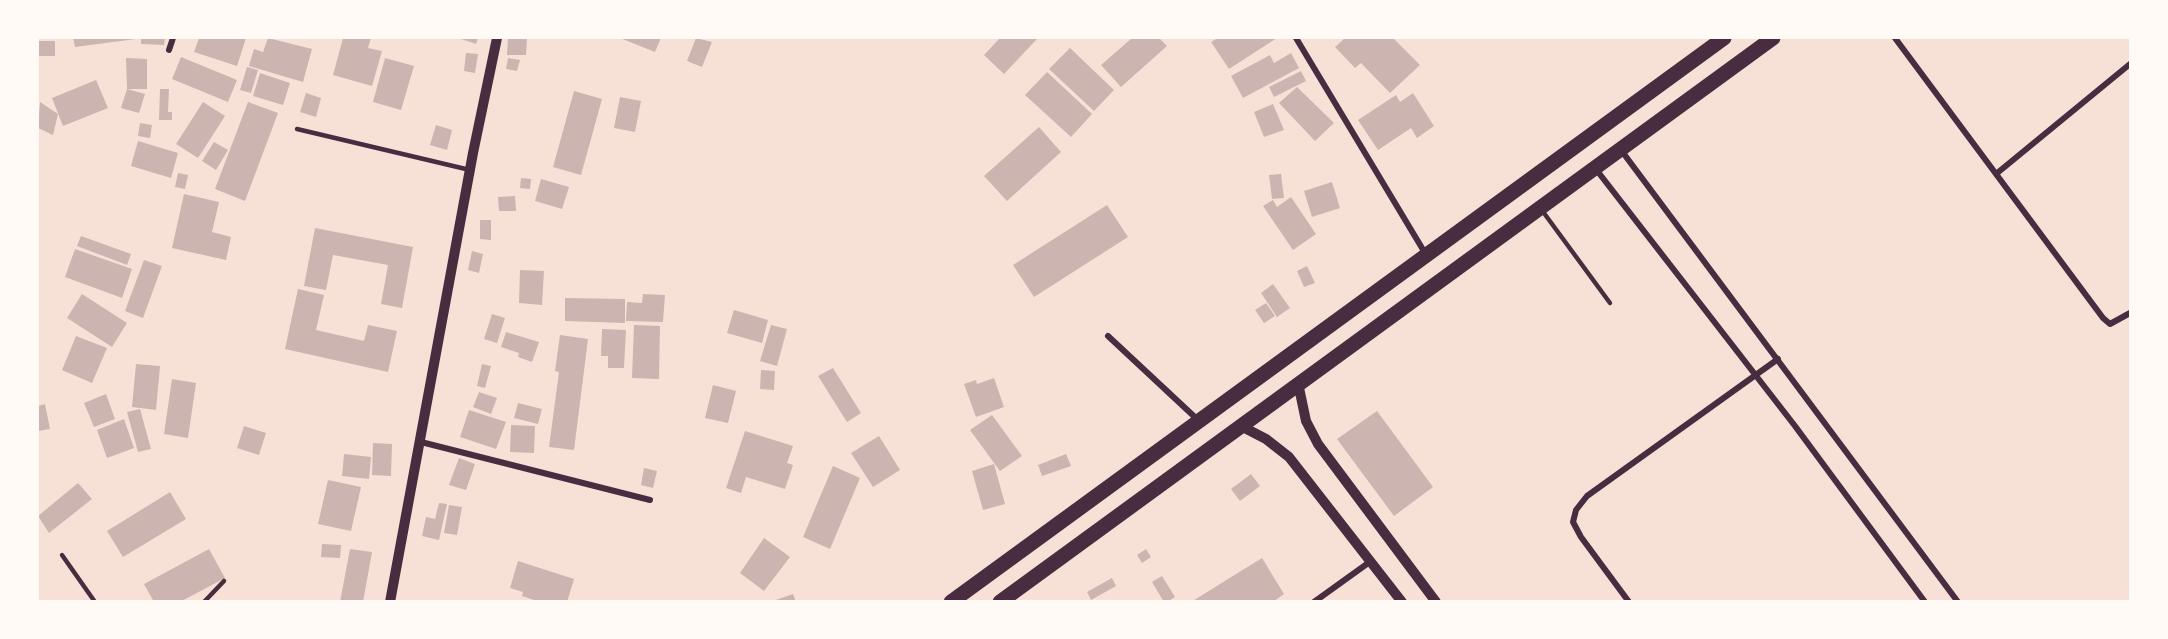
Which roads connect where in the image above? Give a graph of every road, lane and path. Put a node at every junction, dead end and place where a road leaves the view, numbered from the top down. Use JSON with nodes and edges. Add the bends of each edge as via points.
{"nodes":[{"id":1,"x":173,"y":38,"type":"edge"},
{"id":2,"x":497,"y":38,"type":"edge"},
{"id":3,"x":1296,"y":38,"type":"edge"},
{"id":4,"x":1724,"y":38,"type":"edge"},
{"id":5,"x":1773,"y":38,"type":"edge"},
{"id":6,"x":1895,"y":38,"type":"edge"},
{"id":7,"x":169,"y":50,"type":"dead end"},
{"id":8,"x":2130,"y":64,"type":"edge"},
{"id":9,"x":297,"y":129,"type":"dead end"},
{"id":10,"x":1620,"y":148,"type":"junction"},
{"id":11,"x":1595,"y":167,"type":"junction"},
{"id":12,"x":470,"y":170,"type":"junction"},
{"id":13,"x":1996,"y":174,"type":"junction"},
{"id":14,"x":1539,"y":207,"type":"junction"},
{"id":15,"x":1425,"y":254,"type":"junction"},
{"id":16,"x":1610,"y":303,"type":"dead end"},
{"id":17,"x":2130,"y":313,"type":"edge"},
{"id":18,"x":1108,"y":336,"type":"dead end"},
{"id":19,"x":1778,"y":359,"type":"junction"},
{"id":20,"x":1756,"y":375,"type":"junction"},
{"id":21,"x":1298,"y":383,"type":"junction"},
{"id":22,"x":1198,"y":420,"type":"junction"},
{"id":23,"x":1239,"y":425,"type":"junction"},
{"id":24,"x":421,"y":442,"type":"junction"},
{"id":25,"x":650,"y":500,"type":"dead end"},
{"id":26,"x":62,"y":555,"type":"dead end"},
{"id":27,"x":1371,"y":561,"type":"junction"},
{"id":28,"x":224,"y":581,"type":"dead end"},
{"id":29,"x":96,"y":602,"type":"edge"},
{"id":30,"x":204,"y":602,"type":"edge"},
{"id":31,"x":390,"y":602,"type":"edge"},
{"id":32,"x":951,"y":602,"type":"edge"},
{"id":33,"x":1000,"y":602,"type":"edge"},
{"id":34,"x":1314,"y":602,"type":"edge"},
{"id":35,"x":1402,"y":602,"type":"edge"},
{"id":36,"x":1436,"y":602,"type":"edge"},
{"id":37,"x":1629,"y":602,"type":"edge"},
{"id":38,"x":1925,"y":602,"type":"edge"},
{"id":39,"x":1958,"y":602,"type":"edge"}],
"edges":[{"from":1,"to":7,"type":"street"},
{"from":2,"to":12,"type":"street"},
{"from":3,"to":15,"type":"street"},
{"from":4,"to":15,"type":"main road"},
{"from":5,"to":10,"type":"main road"},
{"from":6,"to":13,"type":"street"},
{"from":8,"to":13,"type":"street"},
{"from":9,"to":12,"type":"lane"},
{"from":10,"to":11,"type":"main road"},
{"from":10,"to":19,"type":"street"},
{"from":11,"to":14,"type":"main road"},
{"from":11,"to":20,"type":"street"},
{"from":12,"to":24,"type":"street"},
{"from":13,"to":17,"type":"street","via":[[2103,318],[2110,324]]},
{"from":14,"to":16,"type":"lane"},
{"from":14,"to":21,"type":"main road"},
{"from":15,"to":22,"type":"main road"},
{"from":18,"to":22,"type":"street"},
{"from":19,"to":20,"type":"street"},
{"from":19,"to":39,"type":"street"},
{"from":20,"to":37,"type":"street","via":[[1587,496],[1576,510],[1573,522],[1581,537]]},
{"from":20,"to":38,"type":"street"},
{"from":21,"to":23,"type":"main road"},
{"from":21,"to":36,"type":"street","via":[[1306,421],[1318,444]]},
{"from":22,"to":32,"type":"main road"},
{"from":23,"to":27,"type":"street","via":[[1289,457]]},
{"from":23,"to":33,"type":"main road"},
{"from":24,"to":25,"type":"street"},
{"from":24,"to":31,"type":"street"},
{"from":26,"to":29,"type":"lane"},
{"from":27,"to":34,"type":"street"},
{"from":27,"to":35,"type":"street"},
{"from":28,"to":30,"type":"lane"}]}
